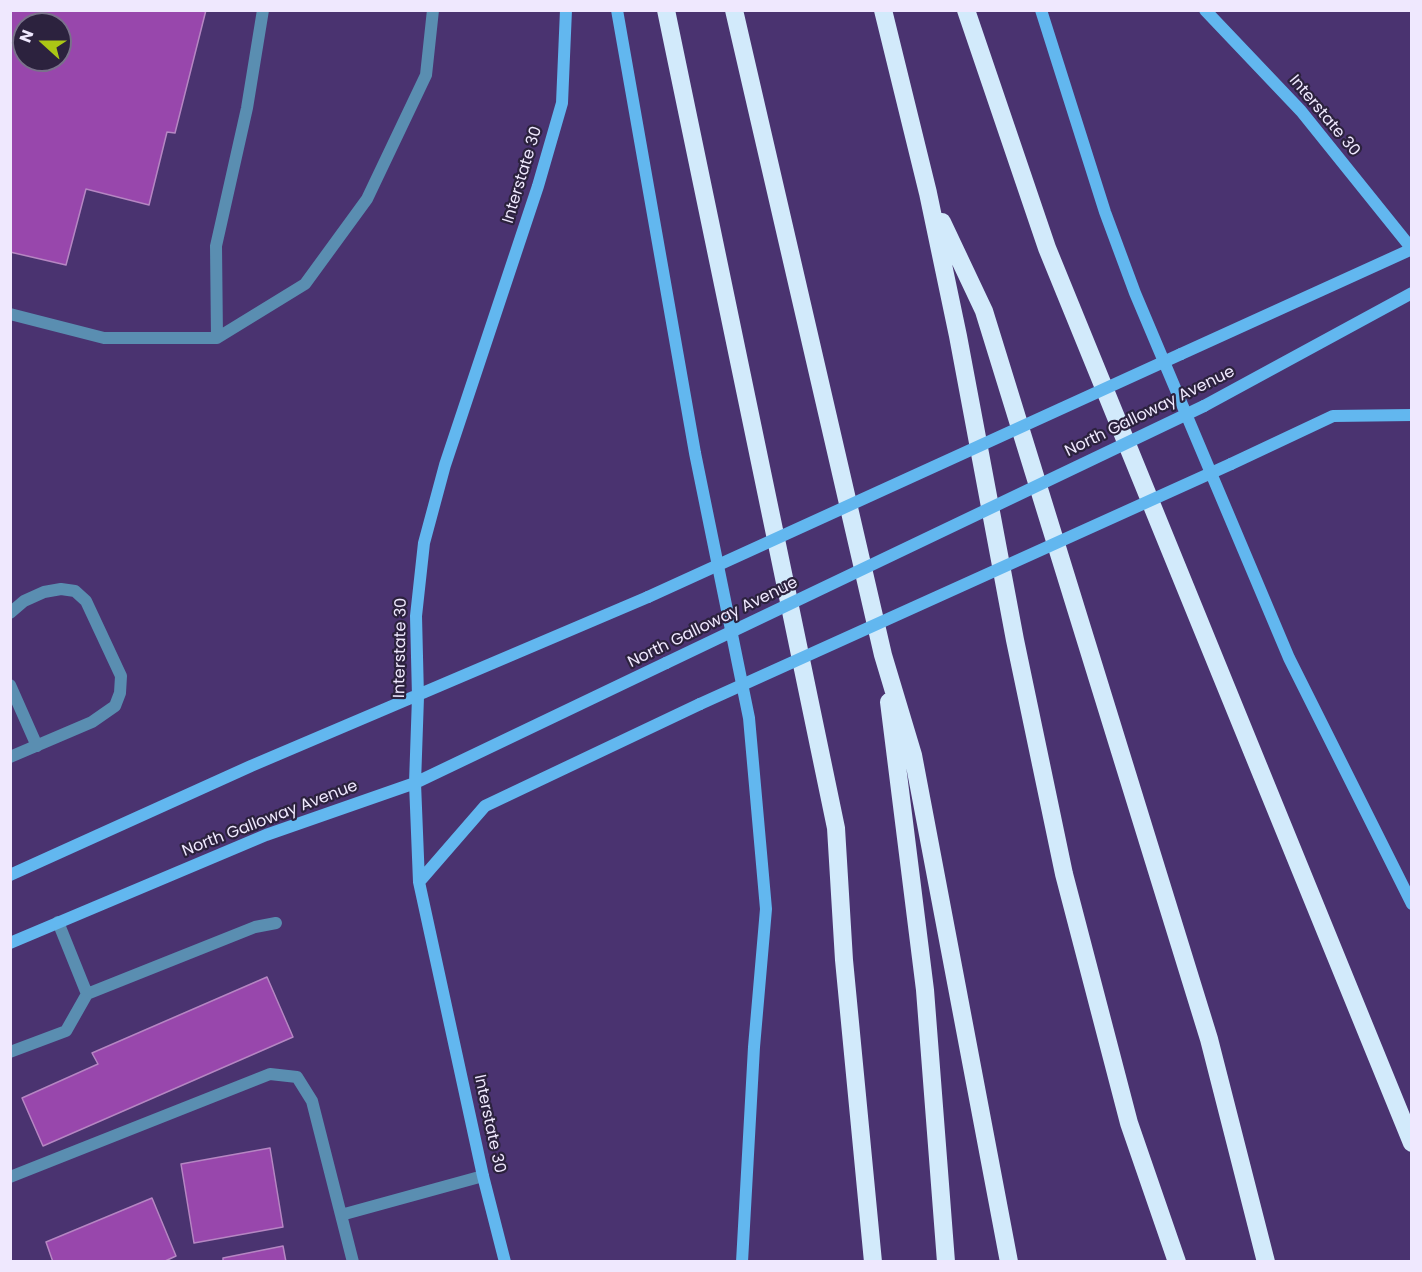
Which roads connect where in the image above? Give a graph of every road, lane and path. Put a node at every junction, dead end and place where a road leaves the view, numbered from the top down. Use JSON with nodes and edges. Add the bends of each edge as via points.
{"nodes":[{"id":1,"x":263,"y":10,"type":"edge"},
{"id":2,"x":433,"y":10,"type":"edge"},
{"id":3,"x":566,"y":10,"type":"edge"},
{"id":4,"x":617,"y":10,"type":"edge"},
{"id":5,"x":666,"y":10,"type":"edge"},
{"id":6,"x":734,"y":10,"type":"edge"},
{"id":7,"x":884,"y":10,"type":"edge"},
{"id":8,"x":966,"y":10,"type":"edge"},
{"id":9,"x":1041,"y":10,"type":"edge"},
{"id":10,"x":1205,"y":10,"type":"edge"},
{"id":11,"x":928,"y":193,"type":"junction"},
{"id":12,"x":1411,"y":249,"type":"edge"},
{"id":13,"x":1412,"y":293,"type":"edge"},
{"id":14,"x":10,"y":314,"type":"edge"},
{"id":15,"x":217,"y":338,"type":"junction"},
{"id":16,"x":1412,"y":415,"type":"edge"},
{"id":17,"x":10,"y":613,"type":"edge"},
{"id":18,"x":883,"y":655,"type":"junction"},
{"id":19,"x":10,"y":686,"type":"edge"},
{"id":20,"x":418,"y":697,"type":"junction"},
{"id":21,"x":37,"y":746,"type":"junction"},
{"id":22,"x":10,"y":757,"type":"edge"},
{"id":23,"x":415,"y":783,"type":"junction"},
{"id":24,"x":10,"y":875,"type":"edge"},
{"id":25,"x":419,"y":882,"type":"junction"},
{"id":26,"x":1412,"y":904,"type":"edge"},
{"id":27,"x":58,"y":922,"type":"junction"},
{"id":28,"x":276,"y":923,"type":"dead end"},
{"id":29,"x":10,"y":943,"type":"edge"},
{"id":30,"x":87,"y":994,"type":"junction"},
{"id":31,"x":10,"y":1052,"type":"edge"},
{"id":32,"x":1412,"y":1143,"type":"edge"},
{"id":33,"x":483,"y":1176,"type":"junction"},
{"id":34,"x":10,"y":1177,"type":"edge"},
{"id":35,"x":341,"y":1215,"type":"junction"},
{"id":36,"x":353,"y":1262,"type":"edge"},
{"id":37,"x":505,"y":1262,"type":"edge"},
{"id":38,"x":742,"y":1262,"type":"edge"},
{"id":39,"x":873,"y":1262,"type":"edge"},
{"id":40,"x":946,"y":1262,"type":"edge"},
{"id":41,"x":1009,"y":1262,"type":"edge"},
{"id":42,"x":1178,"y":1262,"type":"edge"},
{"id":43,"x":1266,"y":1262,"type":"edge"}],
"edges":[{"from":1,"to":15,"type":"lane","via":[[247,108],[216,246]]},
{"from":2,"to":15,"type":"lane","via":[[426,75],[367,199],[305,284]]},
{"from":3,"to":20,"type":"main road","name":"Interstate 30","via":[[562,103],[445,465],[424,543],[416,616]]},
{"from":4,"to":38,"type":"main road","via":[[695,453],[749,718],[766,909]]},
{"from":5,"to":39,"type":"highway","via":[[836,828],[844,960]]},
{"from":6,"to":18,"type":"highway"},
{"from":7,"to":11,"type":"highway"},
{"from":8,"to":32,"type":"highway","via":[[1047,248]]},
{"from":9,"to":26,"type":"main road","via":[[1105,212],[1135,292],[1289,658]]},
{"from":10,"to":12,"type":"main road","name":"Interstate 30","via":[[1301,111]]},
{"from":11,"to":42,"type":"highway","via":[[1064,874],[1129,1123]]},
{"from":11,"to":43,"type":"highway","via":[[984,311],[1205,1028]]},
{"from":12,"to":20,"type":"main road","bridge":true,"via":[[648,597]]},
{"from":13,"to":23,"type":"main road","name":"North Galloway Avenue","bridge":true,"via":[[1204,406]]},
{"from":14,"to":15,"type":"lane","via":[[104,338]]},
{"from":16,"to":25,"type":"main road","bridge":true,"via":[[1334,416],[700,704],[485,806]]},
{"from":17,"to":21,"type":"lane","via":[[44,592],[75,591],[86,600],[121,676],[115,706],[92,722]]},
{"from":18,"to":40,"type":"highway","via":[[925,990]]},
{"from":18,"to":41,"type":"highway","via":[[913,755]]},
{"from":19,"to":21,"type":"lane"},
{"from":20,"to":23,"type":"main road","name":"Interstate 30"},
{"from":20,"to":24,"type":"main road","via":[[251,766]]},
{"from":21,"to":22,"type":"lane"},
{"from":23,"to":25,"type":"main road","name":"Interstate 30"},
{"from":23,"to":27,"type":"main road","name":"North Galloway Avenue","via":[[266,835]]},
{"from":25,"to":33,"type":"main road","name":"Interstate 30"},
{"from":27,"to":29,"type":"main road","name":"North Galloway Avenue"},
{"from":27,"to":30,"type":"lane"},
{"from":28,"to":30,"type":"lane","via":[[255,927]]},
{"from":30,"to":31,"type":"lane","via":[[66,1031]]},
{"from":33,"to":35,"type":"lane"},
{"from":33,"to":37,"type":"main road","name":"Interstate 30"},
{"from":34,"to":35,"type":"lane","via":[[270,1074],[297,1077],[312,1101]]},
{"from":35,"to":36,"type":"lane"}]}
